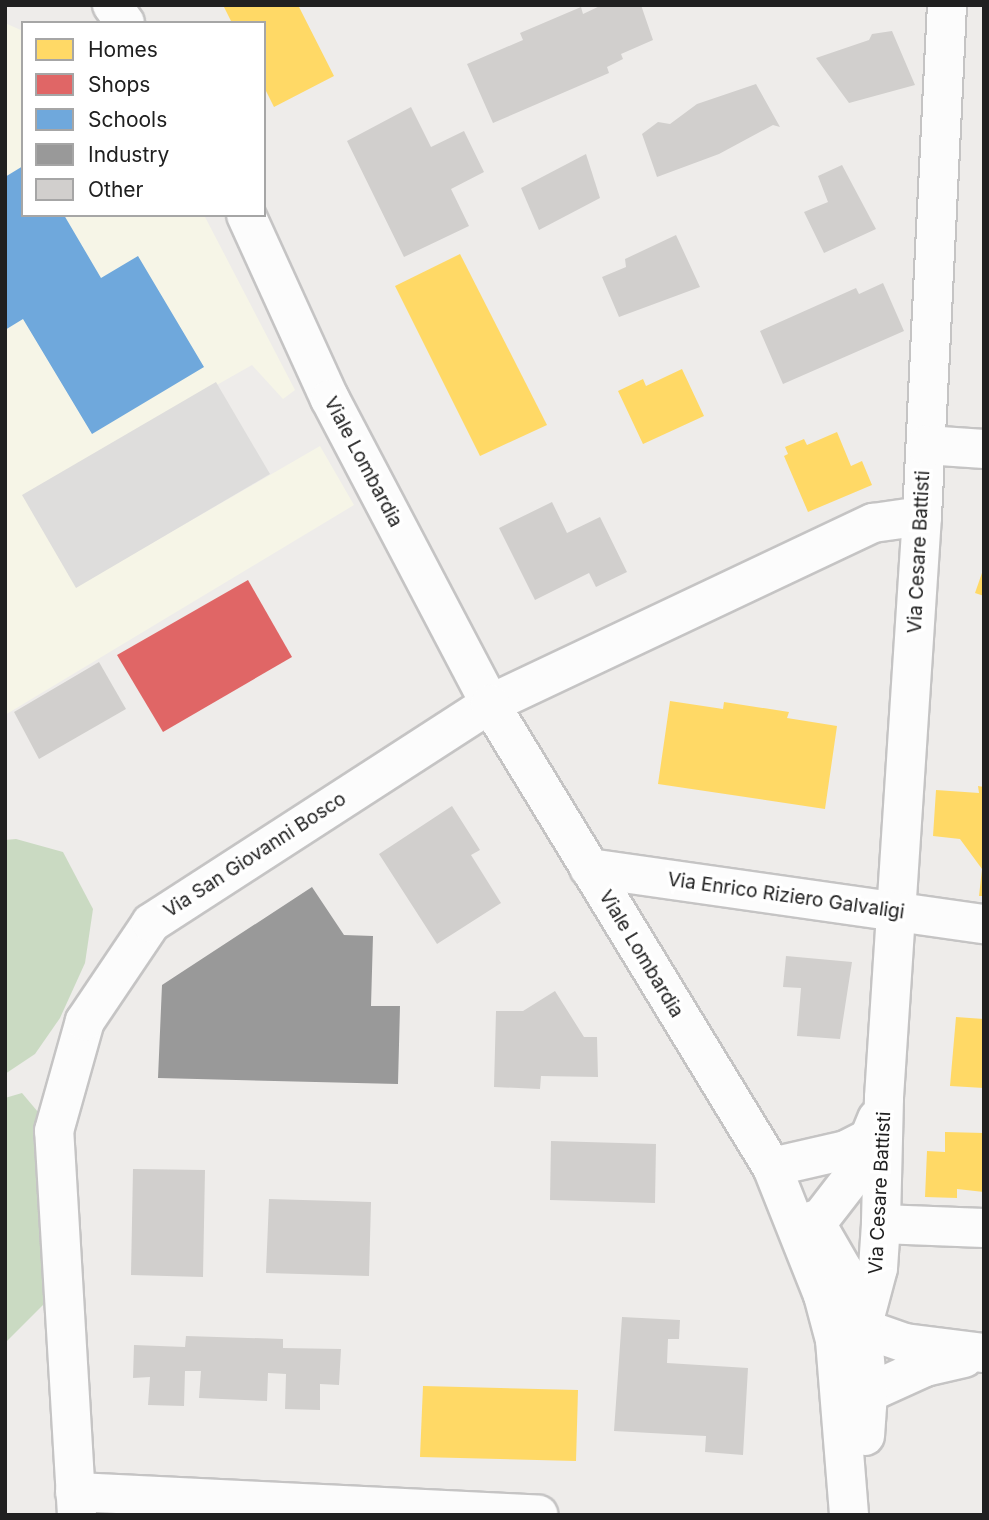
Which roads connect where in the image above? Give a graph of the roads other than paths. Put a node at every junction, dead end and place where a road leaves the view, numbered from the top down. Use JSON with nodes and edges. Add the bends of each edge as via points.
{"nodes":[{"id":1,"x":111,"y":5,"type":"edge"},
{"id":2,"x":947,"y":5,"type":"edge"},
{"id":3,"x":123,"y":21,"type":"edge"},
{"id":4,"x":247,"y":217,"type":"edge"},
{"id":5,"x":926,"y":445,"type":"junction"},
{"id":6,"x":984,"y":449,"type":"edge"},
{"id":7,"x":922,"y":516,"type":"junction"},
{"id":8,"x":491,"y":704,"type":"junction"},
{"id":9,"x":589,"y":868,"type":"junction"},
{"id":10,"x":898,"y":912,"type":"junction"},
{"id":11,"x":984,"y":924,"type":"edge"},
{"id":12,"x":884,"y":1098,"type":"junction"},
{"id":13,"x":870,"y":1138,"type":"junction"},
{"id":14,"x":772,"y":1167,"type":"junction"},
{"id":15,"x":881,"y":1224,"type":"junction"},
{"id":16,"x":984,"y":1228,"type":"edge"},
{"id":17,"x":810,"y":1232,"type":"junction"},
{"id":18,"x":862,"y":1328,"type":"junction"},
{"id":19,"x":984,"y":1355,"type":"edge"},
{"id":20,"x":868,"y":1393,"type":"junction"},
{"id":21,"x":76,"y":1503,"type":"edge"},
{"id":22,"x":538,"y":1515,"type":"edge"},
{"id":23,"x":851,"y":1515,"type":"edge"}],
"edges":[{"from":1,"to":3,"type":"street"},
{"from":2,"to":5,"type":"street","name":"Via Cesare Battisti"},
{"from":4,"to":8,"type":"street","name":"Viale Lombardia","via":[[330,399]]},
{"from":5,"to":6,"type":"street"},
{"from":5,"to":7,"type":"street","name":"Via Cesare Battisti"},
{"from":7,"to":8,"type":"street","via":[[873,523]]},
{"from":7,"to":10,"type":"street","name":"Via Cesare Battisti"},
{"from":8,"to":9,"type":"street","name":"Viale Lombardia"},
{"from":8,"to":21,"type":"street","name":"Via San Giovanni Bosco","via":[[151,923],[85,1021],[54,1131]]},
{"from":9,"to":10,"type":"street","name":"Via Enrico Riziero Galvaligi"},
{"from":9,"to":14,"type":"street","name":"Viale Lombardia"},
{"from":10,"to":11,"type":"street","name":"Via Enrico Riziero Galvaligi"},
{"from":10,"to":12,"type":"street","name":"Via Cesare Battisti"},
{"from":12,"to":13,"type":"street","name":"Via Cesare Battisti"},
{"from":12,"to":15,"type":"street","name":"Via Cesare Battisti"},
{"from":13,"to":14,"type":"street","name":"Via Cesare Battisti","via":[[846,1150]]},
{"from":13,"to":17,"type":"street","name":"Via Cesare Battisti","via":[[854,1175]]},
{"from":14,"to":17,"type":"street","name":"Viale Lombardia"},
{"from":15,"to":16,"type":"street"},
{"from":15,"to":18,"type":"street","name":"Via Cesare Battisti","via":[[876,1279]]},
{"from":17,"to":18,"type":"street","name":"Viale Lombardia","via":[[843,1270]]},
{"from":17,"to":23,"type":"street","name":"Viale Lombardia","via":[[835,1340]]},
{"from":18,"to":19,"type":"street","via":[[905,1343]]},
{"from":18,"to":20,"type":"street","name":"Viale Lombardia"},
{"from":19,"to":20,"type":"street","via":[[925,1367]]},
{"from":20,"to":23,"type":"street","name":"Viale Lombardia"},
{"from":21,"to":22,"type":"street"}]}
